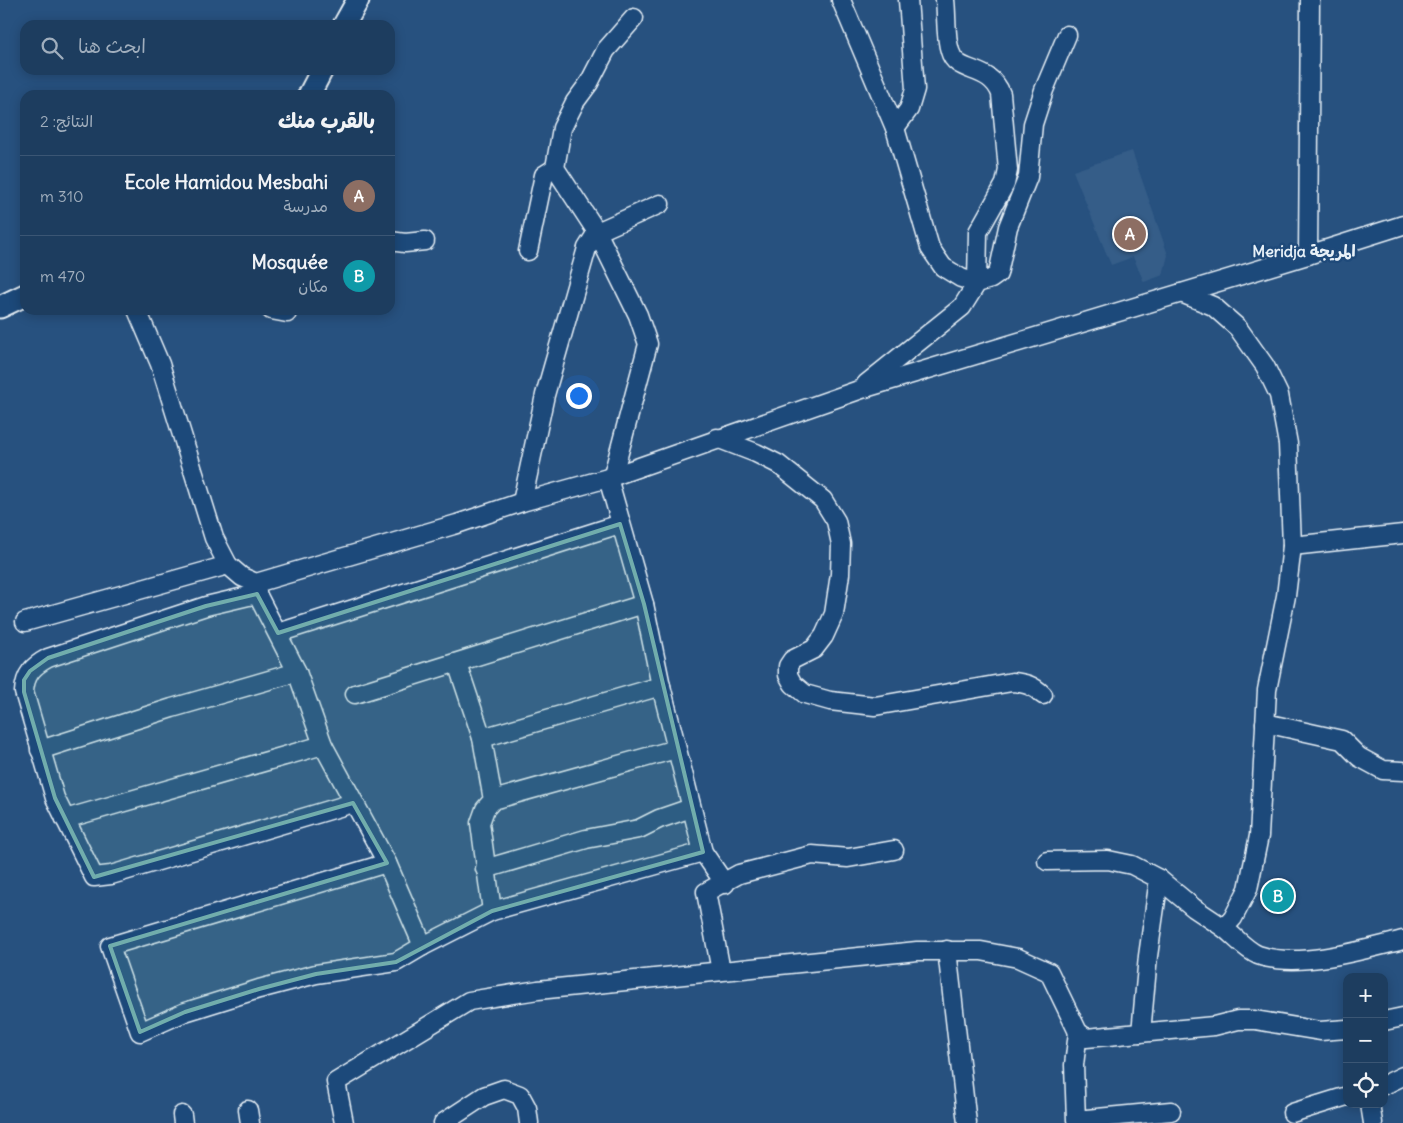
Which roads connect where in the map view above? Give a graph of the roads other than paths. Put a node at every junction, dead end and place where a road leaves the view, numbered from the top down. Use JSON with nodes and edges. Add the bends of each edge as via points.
{"nodes":[{"id":1,"x":358,"y":0,"type":"edge"},
{"id":2,"x":841,"y":0,"type":"edge"},
{"id":3,"x":908,"y":0,"type":"edge"},
{"id":4,"x":945,"y":0,"type":"edge"},
{"id":5,"x":1310,"y":0,"type":"edge"},
{"id":6,"x":634,"y":18,"type":"dead end"},
{"id":7,"x":347,"y":20,"type":"edge"},
{"id":8,"x":1067,"y":35,"type":"dead end"},
{"id":9,"x":319,"y":75,"type":"edge"},
{"id":10,"x":312,"y":90,"type":"edge"},
{"id":11,"x":895,"y":128,"type":"junction"},
{"id":12,"x":555,"y":168,"type":"junction"},
{"id":13,"x":660,"y":204,"type":"dead end"},
{"id":14,"x":1403,"y":225,"type":"edge"},
{"id":15,"x":597,"y":232,"type":"junction"},
{"id":16,"x":425,"y":241,"type":"dead end"},
{"id":17,"x":395,"y":242,"type":"edge"},
{"id":18,"x":528,"y":251,"type":"dead end"},
{"id":19,"x":1308,"y":256,"type":"junction"},
{"id":20,"x":977,"y":283,"type":"junction"},
{"id":21,"x":1181,"y":292,"type":"junction"},
{"id":22,"x":20,"y":298,"type":"edge"},
{"id":23,"x":0,"y":307,"type":"edge"},
{"id":24,"x":139,"y":315,"type":"edge"},
{"id":25,"x":858,"y":390,"type":"junction"},
{"id":26,"x":717,"y":438,"type":"junction"},
{"id":27,"x":611,"y":477,"type":"junction"},
{"id":28,"x":522,"y":502,"type":"junction"},
{"id":29,"x":620,"y":524,"type":"junction"},
{"id":30,"x":1403,"y":534,"type":"edge"},
{"id":31,"x":1292,"y":546,"type":"junction"},
{"id":32,"x":228,"y":565,"type":"junction"},
{"id":33,"x":256,"y":589,"type":"junction"},
{"id":34,"x":644,"y":604,"type":"junction"},
{"id":35,"x":25,"y":622,"type":"dead end"},
{"id":36,"x":278,"y":633,"type":"junction"},
{"id":37,"x":457,"y":663,"type":"junction"},
{"id":38,"x":297,"y":672,"type":"junction"},
{"id":39,"x":661,"y":686,"type":"junction"},
{"id":40,"x":355,"y":694,"type":"dead end"},
{"id":41,"x":1043,"y":695,"type":"dead end"},
{"id":42,"x":1265,"y":723,"type":"junction"},
{"id":43,"x":482,"y":738,"type":"junction"},
{"id":44,"x":323,"y":745,"type":"junction"},
{"id":45,"x":676,"y":749,"type":"junction"},
{"id":46,"x":40,"y":750,"type":"junction"},
{"id":47,"x":1403,"y":771,"type":"edge"},
{"id":48,"x":494,"y":800,"type":"junction"},
{"id":49,"x":353,"y":803,"type":"junction"},
{"id":50,"x":691,"y":808,"type":"junction"},
{"id":51,"x":65,"y":819,"type":"junction"},
{"id":52,"x":894,"y":850,"type":"dead end"},
{"id":53,"x":702,"y":852,"type":"junction"},
{"id":54,"x":1046,"y":861,"type":"dead end"},
{"id":55,"x":387,"y":863,"type":"junction"},
{"id":56,"x":485,"y":869,"type":"junction"},
{"id":57,"x":1159,"y":879,"type":"junction"},
{"id":58,"x":725,"y":884,"type":"junction"},
{"id":59,"x":492,"y":911,"type":"junction"},
{"id":60,"x":1224,"y":928,"type":"junction"},
{"id":61,"x":1403,"y":940,"type":"edge"},
{"id":62,"x":423,"y":946,"type":"junction"},
{"id":63,"x":947,"y":950,"type":"junction"},
{"id":64,"x":721,"y":972,"type":"junction"},
{"id":65,"x":1403,"y":1017,"type":"edge"},
{"id":66,"x":1388,"y":1020,"type":"edge"},
{"id":67,"x":1343,"y":1029,"type":"edge"},
{"id":68,"x":1078,"y":1032,"type":"junction"},
{"id":69,"x":1141,"y":1034,"type":"junction"},
{"id":70,"x":1403,"y":1076,"type":"edge"},
{"id":71,"x":1388,"y":1083,"type":"edge"},
{"id":72,"x":1343,"y":1097,"type":"edge"},
{"id":73,"x":1371,"y":1108,"type":"edge"},
{"id":74,"x":1171,"y":1111,"type":"dead end"},
{"id":75,"x":1292,"y":1113,"type":"dead end"},
{"id":76,"x":344,"y":1123,"type":"edge"},
{"id":77,"x":443,"y":1123,"type":"edge"},
{"id":78,"x":529,"y":1123,"type":"edge"},
{"id":79,"x":967,"y":1123,"type":"edge"},
{"id":80,"x":1373,"y":1123,"type":"edge"}],
"edges":[{"from":1,"to":7,"type":"main road"},
{"from":2,"to":11,"type":"street"},
{"from":3,"to":11,"type":"street","via":[[914,89],[909,109]]},
{"from":4,"to":20,"type":"street","via":[[950,51],[954,59],[989,76],[1001,94],[1008,170],[1005,184],[978,232]]},
{"from":5,"to":19,"type":"street"},
{"from":6,"to":12,"type":"street","via":[[606,50],[575,102],[562,128]]},
{"from":8,"to":20,"type":"street","via":[[1033,124],[1028,177],[1008,227],[998,274]]},
{"from":9,"to":10,"type":"main road"},
{"from":11,"to":20,"type":"street","via":[[930,248],[943,267],[960,278]]},
{"from":12,"to":15,"type":"street"},
{"from":12,"to":18,"type":"street","via":[[544,175]]},
{"from":13,"to":15,"type":"street"},
{"from":14,"to":19,"type":"street"},
{"from":15,"to":27,"type":"street","via":[[638,315],[648,344]]},
{"from":15,"to":28,"type":"street","via":[[587,248],[545,395]]},
{"from":16,"to":17,"type":"street"},
{"from":19,"to":21,"type":"street"},
{"from":20,"to":25,"type":"street","via":[[962,308]]},
{"from":21,"to":25,"type":"street"},
{"from":21,"to":31,"type":"street","via":[[1213,306],[1238,328],[1265,366],[1279,395],[1288,444]]},
{"from":22,"to":23,"type":"main road"},
{"from":24,"to":32,"type":"street","via":[[160,364],[214,538]]},
{"from":25,"to":26,"type":"street"},
{"from":26,"to":27,"type":"street"},
{"from":26,"to":41,"type":"street","via":[[778,464],[823,500],[836,521],[841,544],[834,614],[814,649],[792,660],[788,666],[788,675],[805,694],[830,701],[875,706],[1012,682],[1026,683]]},
{"from":27,"to":28,"type":"street"},
{"from":27,"to":29,"type":"street"},
{"from":28,"to":33,"type":"street"},
{"from":29,"to":34,"type":"street"},
{"from":29,"to":36,"type":"street"},
{"from":30,"to":31,"type":"street"},
{"from":31,"to":42,"type":"street","via":[[1286,596],[1267,690]]},
{"from":32,"to":33,"type":"street"},
{"from":32,"to":35,"type":"street"},
{"from":33,"to":36,"type":"street"},
{"from":33,"to":46,"type":"street","via":[[37,664],[24,680],[24,692]]},
{"from":34,"to":37,"type":"street"},
{"from":34,"to":39,"type":"street"},
{"from":36,"to":38,"type":"street"},
{"from":37,"to":40,"type":"street"},
{"from":37,"to":43,"type":"street"},
{"from":38,"to":44,"type":"street"},
{"from":38,"to":46,"type":"street"},
{"from":39,"to":43,"type":"street"},
{"from":39,"to":45,"type":"street"},
{"from":42,"to":47,"type":"street","via":[[1342,740],[1359,757],[1383,770]]},
{"from":42,"to":60,"type":"street","via":[[1259,836],[1248,889]]},
{"from":43,"to":48,"type":"street"},
{"from":44,"to":49,"type":"street"},
{"from":44,"to":51,"type":"street"},
{"from":45,"to":48,"type":"street"},
{"from":45,"to":50,"type":"street"},
{"from":46,"to":51,"type":"street"},
{"from":48,"to":56,"type":"street","via":[[485,809],[480,823]]},
{"from":49,"to":51,"type":"street","via":[[111,875],[94,877]]},
{"from":49,"to":55,"type":"street"},
{"from":50,"to":53,"type":"street"},
{"from":50,"to":56,"type":"street","via":[[639,829],[586,838]]},
{"from":52,"to":58,"type":"street","via":[[848,858],[812,856],[739,874]]},
{"from":53,"to":58,"type":"street"},
{"from":53,"to":59,"type":"street"},
{"from":54,"to":57,"type":"street","via":[[1108,860],[1132,865]]},
{"from":55,"to":62,"type":"street"},
{"from":55,"to":62,"type":"street","via":[[110,946],[140,1032],[185,1012],[259,989],[316,974],[396,962]]},
{"from":56,"to":59,"type":"street"},
{"from":57,"to":60,"type":"street"},
{"from":57,"to":69,"type":"street"},
{"from":58,"to":64,"type":"street","via":[[706,892]]},
{"from":59,"to":62,"type":"street"},
{"from":60,"to":61,"type":"street","via":[[1256,954],[1283,959],[1312,958]]},
{"from":63,"to":64,"type":"street"},
{"from":63,"to":68,"type":"street","via":[[981,951],[1018,958],[1049,972]]},
{"from":63,"to":79,"type":"street"},
{"from":64,"to":76,"type":"street","via":[[538,990],[469,1001],[336,1082]]},
{"from":65,"to":66,"type":"street"},
{"from":67,"to":69,"type":"street","via":[[1320,1031],[1238,1020],[1214,1026]]},
{"from":68,"to":69,"type":"street","via":[[1086,1038]]},
{"from":68,"to":74,"type":"street","via":[[1074,1065],[1076,1120]]},
{"from":70,"to":71,"type":"street"},
{"from":72,"to":75,"type":"street"},
{"from":73,"to":80,"type":"street"},
{"from":77,"to":78,"type":"street","via":[[484,1096],[504,1089],[520,1095],[527,1108]]}]}
